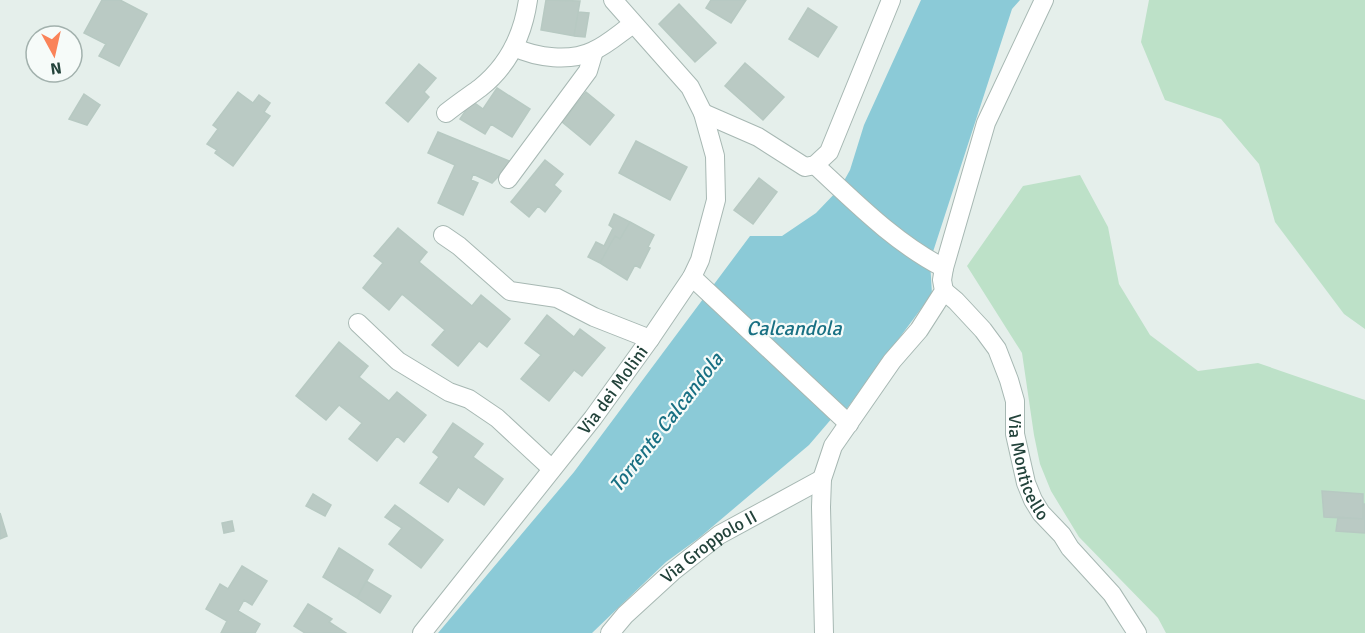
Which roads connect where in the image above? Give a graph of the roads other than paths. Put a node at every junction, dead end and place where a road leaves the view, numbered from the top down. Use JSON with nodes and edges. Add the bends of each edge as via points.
{"nodes":[{"id":1,"x":528,"y":0,"type":"edge"},
{"id":2,"x":613,"y":0,"type":"edge"},
{"id":3,"x":891,"y":0,"type":"edge"},
{"id":4,"x":1044,"y":0,"type":"edge"},
{"id":5,"x":633,"y":24,"type":"junction"},
{"id":6,"x":514,"y":47,"type":"junction"},
{"id":7,"x":594,"y":51,"type":"junction"},
{"id":8,"x":703,"y":112,"type":"junction"},
{"id":9,"x":446,"y":113,"type":"dead end"},
{"id":10,"x":815,"y":165,"type":"junction"},
{"id":11,"x":508,"y":180,"type":"dead end"},
{"id":12,"x":443,"y":235,"type":"dead end"},
{"id":13,"x":944,"y":268,"type":"junction"},
{"id":14,"x":698,"y":282,"type":"junction"},
{"id":15,"x":944,"y":291,"type":"junction"},
{"id":16,"x":358,"y":323,"type":"dead end"},
{"id":17,"x":650,"y":339,"type":"junction"},
{"id":18,"x":845,"y":420,"type":"junction"},
{"id":19,"x":552,"y":469,"type":"junction"},
{"id":20,"x":822,"y":479,"type":"junction"},
{"id":21,"x":422,"y":633,"type":"edge"},
{"id":22,"x":610,"y":633,"type":"edge"},
{"id":23,"x":824,"y":633,"type":"edge"},
{"id":24,"x":1137,"y":633,"type":"edge"}],
"edges":[{"from":1,"to":6,"type":"street","via":[[523,29]]},
{"from":2,"to":5,"type":"street","name":"Via dei Molini"},
{"from":3,"to":10,"type":"street","via":[[829,152]]},
{"from":4,"to":13,"type":"street","via":[[986,123]]},
{"from":5,"to":7,"type":"street"},
{"from":5,"to":8,"type":"street","name":"Via dei Molini","via":[[690,87]]},
{"from":6,"to":7,"type":"street","via":[[546,56]]},
{"from":6,"to":9,"type":"street","via":[[495,74]]},
{"from":7,"to":11,"type":"street","via":[[588,71]]},
{"from":8,"to":10,"type":"street","via":[[758,137],[805,167]]},
{"from":8,"to":14,"type":"street","name":"Via dei Molini","via":[[715,156],[716,200]]},
{"from":10,"to":13,"type":"street","via":[[885,230]]},
{"from":12,"to":17,"type":"street","via":[[510,291],[557,298]]},
{"from":13,"to":15,"type":"street"},
{"from":14,"to":17,"type":"street","name":"Via dei Molini"},
{"from":14,"to":18,"type":"street"},
{"from":15,"to":18,"type":"street","via":[[919,330]]},
{"from":15,"to":24,"type":"street","name":"Via Monticello","via":[[997,349],[1015,401],[1015,434],[1032,500],[1112,594]]},
{"from":16,"to":19,"type":"street","via":[[398,361],[497,418]]},
{"from":17,"to":19,"type":"street","name":"Via dei Molini"},
{"from":18,"to":20,"type":"street"},
{"from":19,"to":21,"type":"street","name":"Via dei Molini"},
{"from":20,"to":22,"type":"street","name":"Via Groppolo II","via":[[719,535],[672,572]]},
{"from":20,"to":23,"type":"street"}]}
